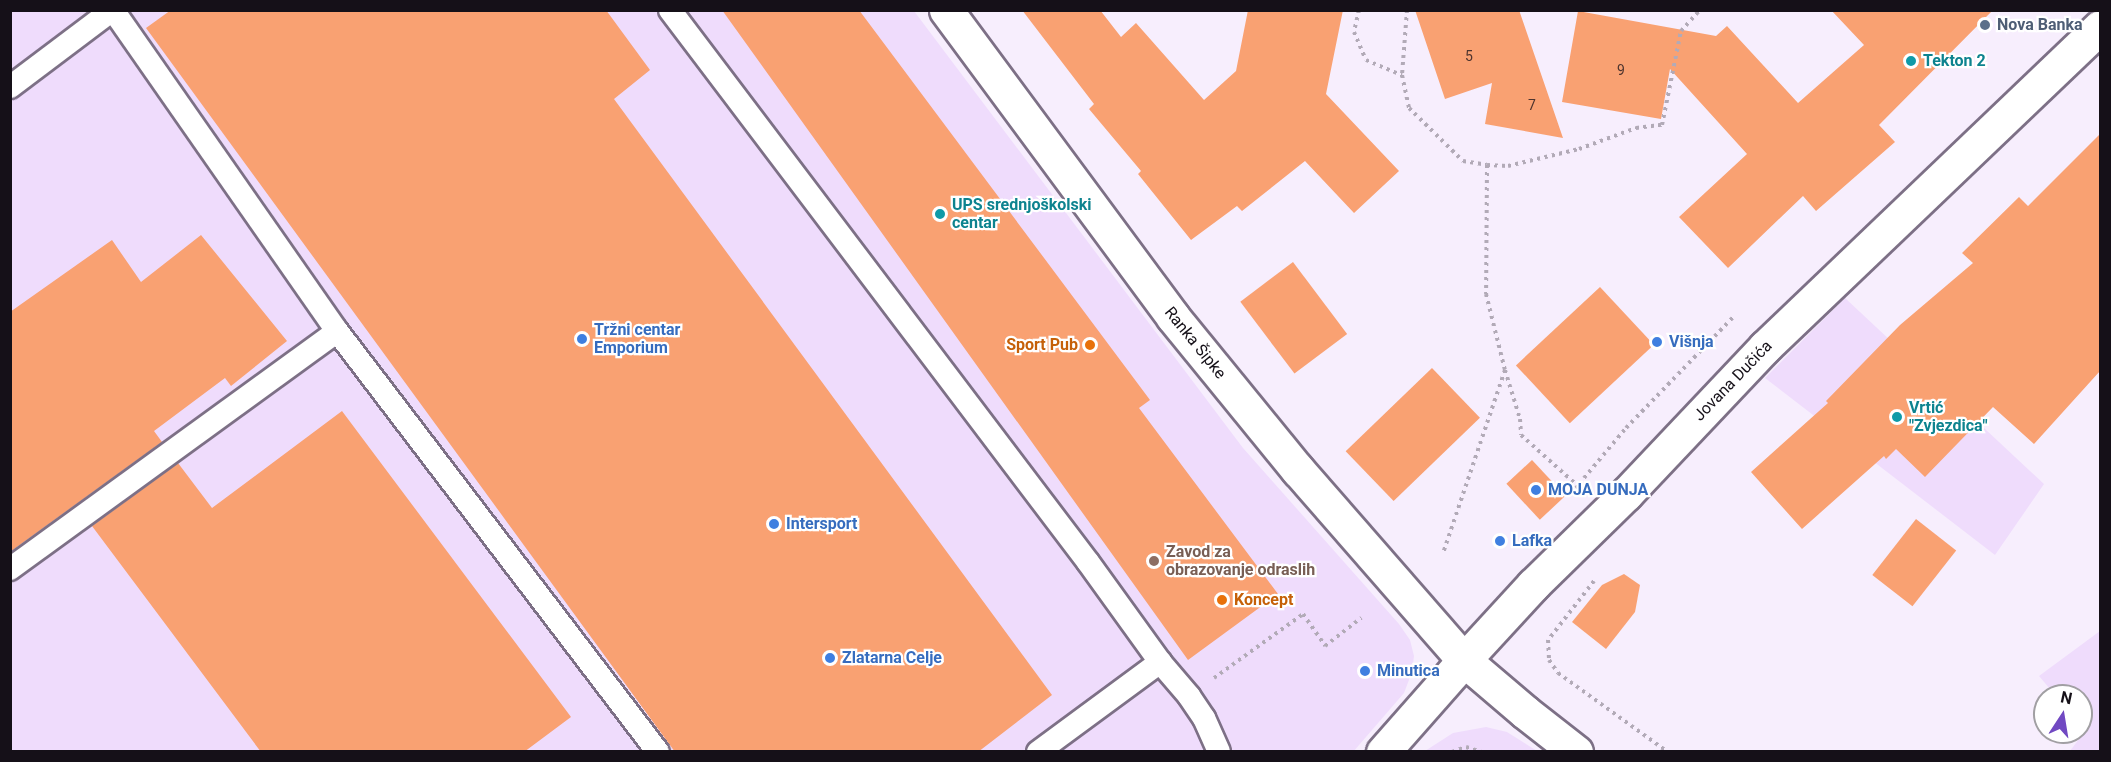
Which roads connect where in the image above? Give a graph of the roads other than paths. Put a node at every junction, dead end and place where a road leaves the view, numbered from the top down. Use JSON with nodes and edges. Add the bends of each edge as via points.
{"nodes":[{"id":1,"x":113,"y":10,"type":"edge"},
{"id":2,"x":670,"y":10,"type":"edge"},
{"id":3,"x":946,"y":10,"type":"edge"},
{"id":4,"x":2100,"y":27,"type":"edge"},
{"id":5,"x":10,"y":87,"type":"edge"},
{"id":6,"x":337,"y":331,"type":"junction"},
{"id":7,"x":10,"y":569,"type":"edge"},
{"id":8,"x":1464,"y":660,"type":"junction"},
{"id":9,"x":1160,"y":662,"type":"junction"},
{"id":10,"x":658,"y":752,"type":"edge"},
{"id":11,"x":1038,"y":752,"type":"edge"},
{"id":12,"x":1219,"y":752,"type":"edge"},
{"id":13,"x":1383,"y":752,"type":"edge"},
{"id":14,"x":1575,"y":752,"type":"edge"}],
"edges":[{"from":1,"to":5,"type":"lane"},
{"from":1,"to":6,"type":"lane"},
{"from":2,"to":9,"type":"lane"},
{"from":3,"to":8,"type":"street","name":"Ranka Šipke","via":[[1173,317],[1298,470]]},
{"from":4,"to":8,"type":"street","name":"Jovana Dučića","via":[[1764,347]]},
{"from":6,"to":7,"type":"lane"},
{"from":6,"to":10,"type":"lane"},
{"from":8,"to":13,"type":"street","name":"Jovana Dučića"},
{"from":8,"to":14,"type":"street","name":"Ranka Šipke"},
{"from":9,"to":11,"type":"lane"},
{"from":9,"to":12,"type":"lane","via":[[1190,696]]}]}
